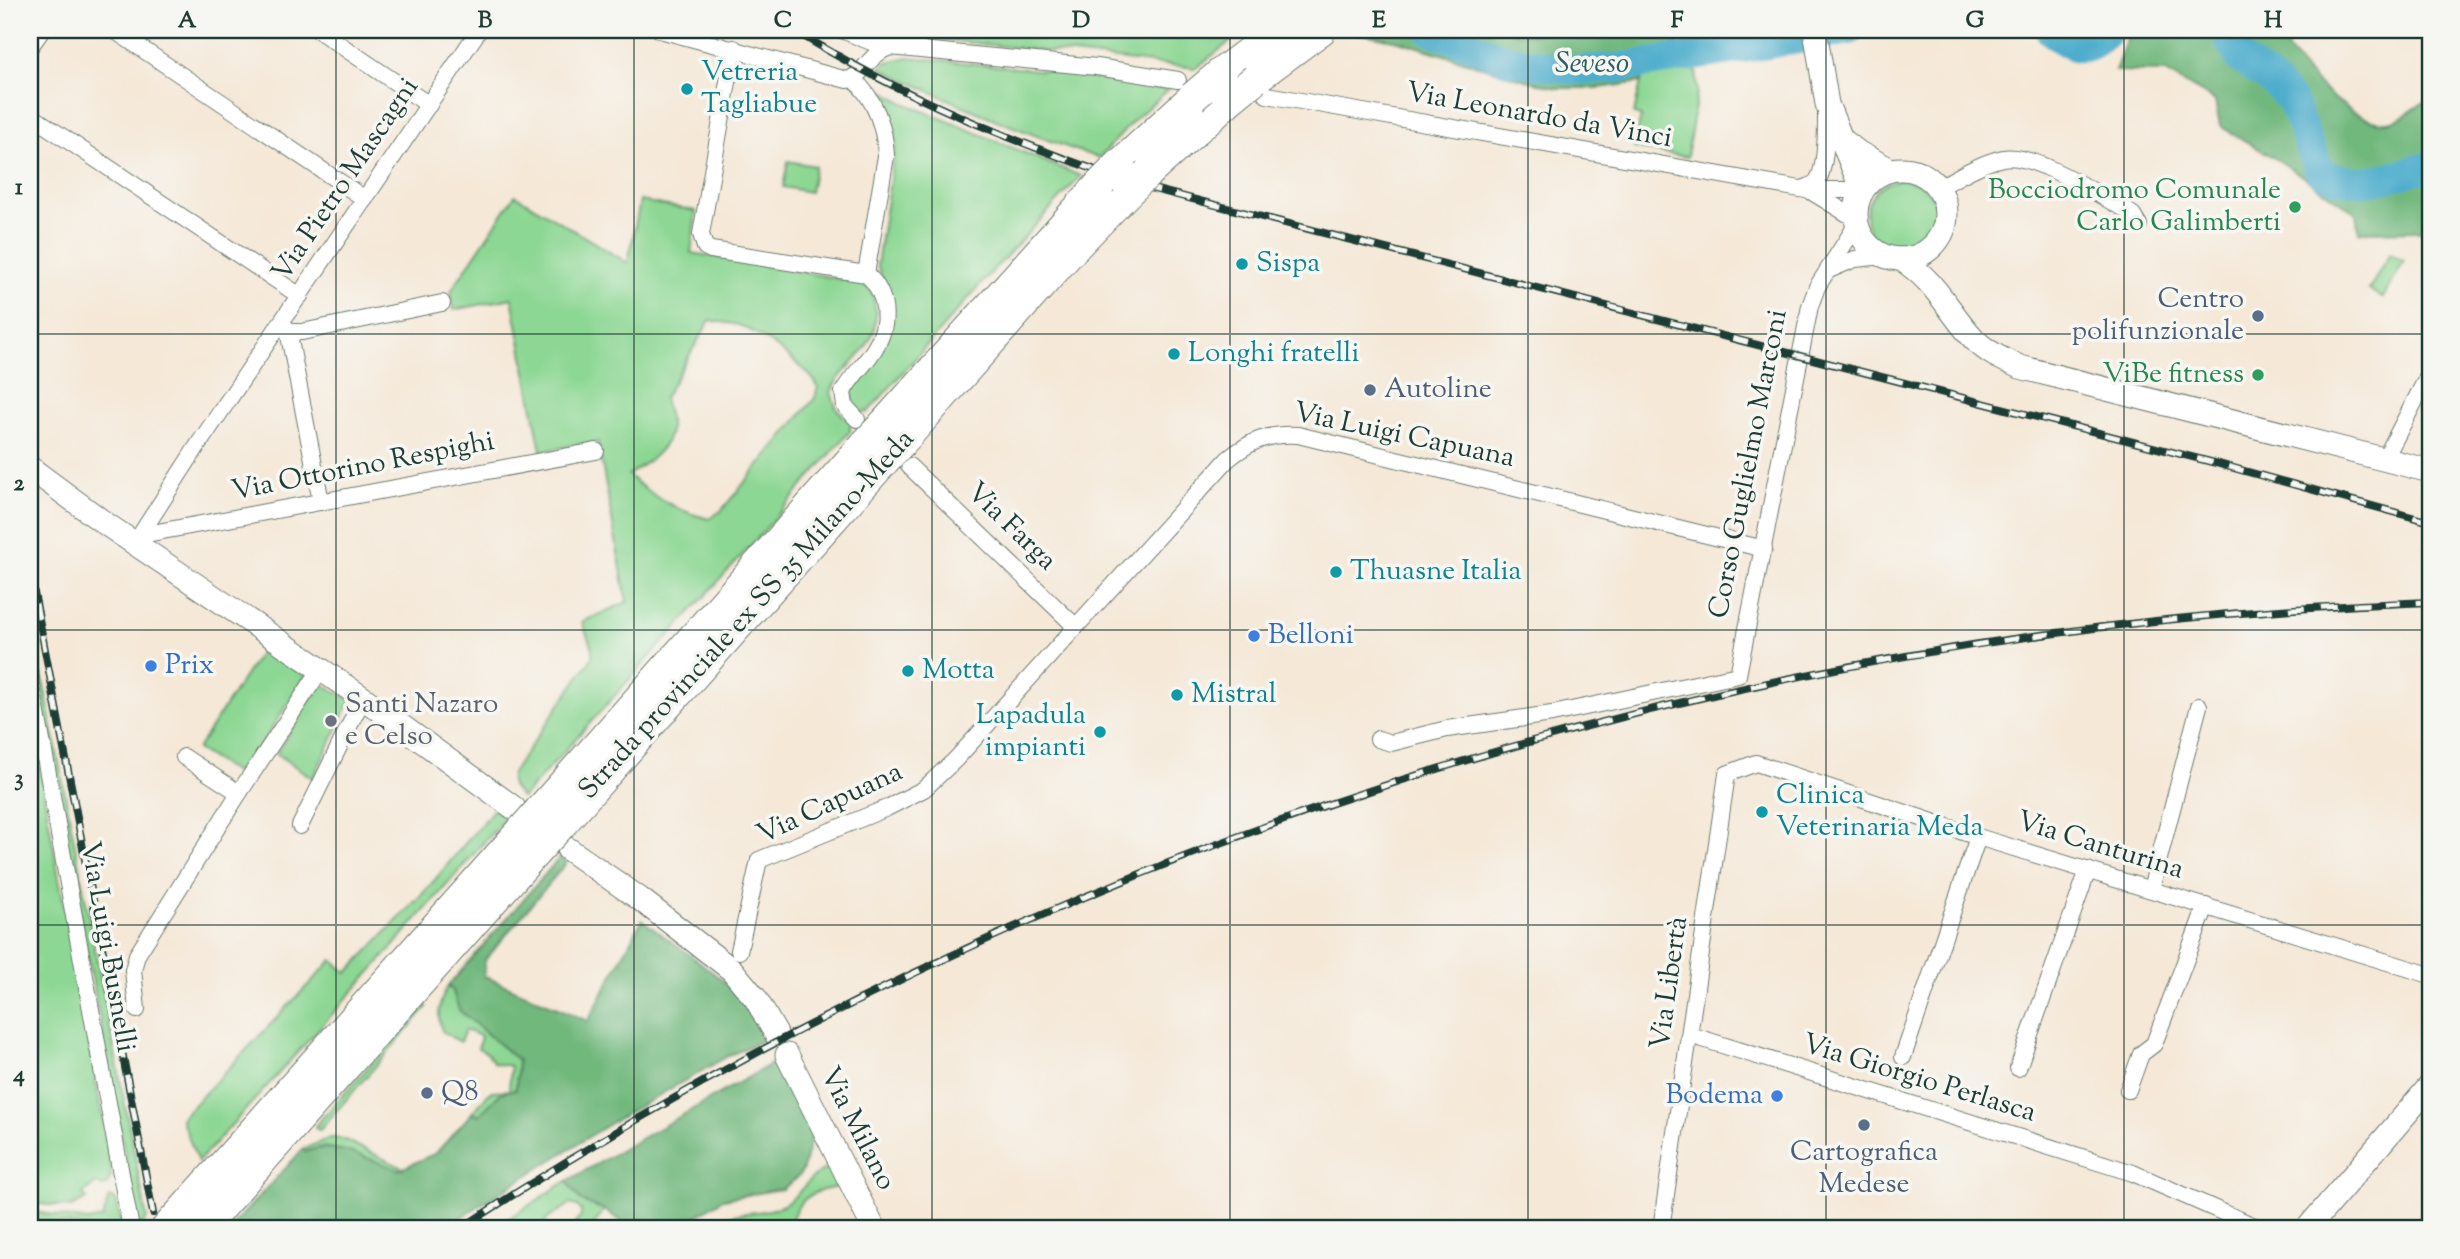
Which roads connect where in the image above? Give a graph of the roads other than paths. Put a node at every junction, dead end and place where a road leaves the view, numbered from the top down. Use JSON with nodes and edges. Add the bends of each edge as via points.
{"nodes":[{"id":1,"x":41,"y":30,"type":"edge"},
{"id":2,"x":114,"y":30,"type":"edge"},
{"id":3,"x":318,"y":30,"type":"edge"},
{"id":4,"x":479,"y":30,"type":"edge"},
{"id":5,"x":660,"y":30,"type":"edge"},
{"id":6,"x":842,"y":30,"type":"edge"},
{"id":7,"x":1278,"y":30,"type":"edge"},
{"id":8,"x":1321,"y":30,"type":"edge"},
{"id":9,"x":1815,"y":39,"type":"edge"},
{"id":10,"x":30,"y":47,"type":"edge"},
{"id":11,"x":890,"y":47,"type":"junction"},
{"id":12,"x":734,"y":48,"type":"junction"},
{"id":13,"x":853,"y":79,"type":"junction"},
{"id":14,"x":1261,"y":87,"type":"junction"},
{"id":15,"x":1186,"y":88,"type":"junction"},
{"id":16,"x":1224,"y":88,"type":"junction"},
{"id":17,"x":429,"y":104,"type":"junction"},
{"id":18,"x":1827,"y":104,"type":"junction"},
{"id":19,"x":30,"y":115,"type":"edge"},
{"id":20,"x":1838,"y":136,"type":"junction"},
{"id":21,"x":1891,"y":170,"type":"junction"},
{"id":22,"x":1124,"y":177,"type":"junction"},
{"id":23,"x":1938,"y":188,"type":"junction"},
{"id":24,"x":1804,"y":190,"type":"junction"},
{"id":25,"x":1862,"y":190,"type":"junction"},
{"id":26,"x":365,"y":199,"type":"junction"},
{"id":27,"x":1856,"y":222,"type":"junction"},
{"id":28,"x":2139,"y":225,"type":"dead end"},
{"id":29,"x":1938,"y":239,"type":"junction"},
{"id":30,"x":1893,"y":257,"type":"junction"},
{"id":31,"x":1829,"y":270,"type":"junction"},
{"id":32,"x":866,"y":275,"type":"junction"},
{"id":33,"x":300,"y":296,"type":"junction"},
{"id":34,"x":442,"y":303,"type":"dead end"},
{"id":35,"x":1948,"y":304,"type":"junction"},
{"id":36,"x":284,"y":327,"type":"junction"},
{"id":37,"x":2430,"y":372,"type":"edge"},
{"id":38,"x":883,"y":443,"type":"junction"},
{"id":39,"x":596,"y":451,"type":"dead end"},
{"id":40,"x":2384,"y":460,"type":"junction"},
{"id":41,"x":30,"y":468,"type":"edge"},
{"id":42,"x":2430,"y":471,"type":"edge"},
{"id":43,"x":321,"y":502,"type":"junction"},
{"id":44,"x":138,"y":539,"type":"junction"},
{"id":45,"x":1764,"y":549,"type":"junction"},
{"id":46,"x":1076,"y":627,"type":"junction"},
{"id":47,"x":321,"y":669,"type":"junction"},
{"id":48,"x":30,"y":675,"type":"edge"},
{"id":49,"x":363,"y":698,"type":"junction"},
{"id":50,"x":2199,"y":706,"type":"dead end"},
{"id":51,"x":1378,"y":739,"type":"dead end"},
{"id":52,"x":184,"y":757,"type":"dead end"},
{"id":53,"x":956,"y":759,"type":"joint"},
{"id":54,"x":1756,"y":763,"type":"joint"},
{"id":55,"x":239,"y":793,"type":"junction"},
{"id":56,"x":300,"y":826,"type":"dead end"},
{"id":57,"x":541,"y":828,"type":"junction"},
{"id":58,"x":1978,"y":837,"type":"junction"},
{"id":59,"x":2088,"y":870,"type":"junction"},
{"id":60,"x":2151,"y":889,"type":"junction"},
{"id":61,"x":2206,"y":906,"type":"junction"},
{"id":62,"x":735,"y":960,"type":"junction"},
{"id":63,"x":2430,"y":975,"type":"edge"},
{"id":64,"x":137,"y":1010,"type":"dead end"},
{"id":65,"x":776,"y":1034,"type":"dead end"},
{"id":66,"x":1690,"y":1035,"type":"junction"},
{"id":67,"x":787,"y":1055,"type":"dead end"},
{"id":68,"x":1903,"y":1057,"type":"dead end"},
{"id":69,"x":2018,"y":1068,"type":"dead end"},
{"id":70,"x":2430,"y":1086,"type":"edge"},
{"id":71,"x":2127,"y":1090,"type":"dead end"},
{"id":72,"x":131,"y":1229,"type":"edge"},
{"id":73,"x":167,"y":1229,"type":"edge"},
{"id":74,"x":201,"y":1229,"type":"edge"},
{"id":75,"x":874,"y":1229,"type":"edge"},
{"id":76,"x":1661,"y":1229,"type":"edge"},
{"id":77,"x":2261,"y":1229,"type":"edge"},
{"id":78,"x":2307,"y":1229,"type":"edge"}],
"edges":[{"from":1,"to":10,"type":"street"},
{"from":2,"to":26,"type":"street"},
{"from":3,"to":17,"type":"street"},
{"from":4,"to":17,"type":"street","name":"Via Pietro Mascagni"},
{"from":5,"to":12,"type":"street"},
{"from":6,"to":11,"type":"street"},
{"from":7,"to":16,"type":"highway","name":"Strada provinciale ex SS 35 Milano-Meda"},
{"from":8,"to":14,"type":"highway","name":"Strada provinciale ex SS 35 Milano-Meda"},
{"from":9,"to":18,"type":"street"},
{"from":11,"to":13,"type":"street","via":[[871,57]]},
{"from":11,"to":15,"type":"street","via":[[1097,67]]},
{"from":12,"to":13,"type":"street","via":[[839,80]]},
{"from":12,"to":32,"type":"street","via":[[702,242],[711,250]]},
{"from":13,"to":32,"type":"street","via":[[879,117],[886,139]]},
{"from":14,"to":16,"type":"highway","name":"Strada provinciale ex SS 35 Milano-Meda","bridge":true},
{"from":14,"to":24,"type":"street","name":"Via Leonardo da Vinci"},
{"from":15,"to":16,"type":"highway","name":"Strada provinciale ex SS 35 Milano-Meda","bridge":true},
{"from":15,"to":22,"type":"highway","name":"Strada provinciale ex SS 35 Milano-Meda"},
{"from":16,"to":22,"type":"highway","name":"Strada provinciale ex SS 35 Milano-Meda"},
{"from":17,"to":26,"type":"street","name":"Via Pietro Mascagni"},
{"from":18,"to":20,"type":"street"},
{"from":18,"to":24,"type":"street","via":[[1819,177]]},
{"from":19,"to":33,"type":"street"},
{"from":20,"to":21,"type":"street"},
{"from":20,"to":25,"type":"street"},
{"from":21,"to":23,"type":"street","via":[[1917,172]]},
{"from":21,"to":25,"type":"street"},
{"from":22,"to":38,"type":"highway","name":"Strada provinciale ex SS 35 Milano-Meda"},
{"from":23,"to":28,"type":"street","via":[[2005,157],[2031,160],[2123,208]]},
{"from":23,"to":29,"type":"street","via":[[1946,213]]},
{"from":24,"to":25,"type":"street"},
{"from":24,"to":27,"type":"street"},
{"from":25,"to":27,"type":"street"},
{"from":26,"to":33,"type":"street","name":"Via Pietro Mascagni"},
{"from":27,"to":30,"type":"street","via":[[1867,243]]},
{"from":27,"to":31,"type":"street","name":"Corso Guglielmo Marconi"},
{"from":29,"to":30,"type":"street","via":[[1916,257]]},
{"from":29,"to":35,"type":"street","via":[[1938,266]]},
{"from":30,"to":31,"type":"street","via":[[1855,259]]},
{"from":30,"to":35,"type":"street","via":[[1919,271]]},
{"from":31,"to":45,"type":"street","name":"Corso Guglielmo Marconi","via":[[1810,306]]},
{"from":32,"to":38,"type":"street","name":"Via Farga","via":[[879,287],[884,300],[881,335],[842,392],[845,406]]},
{"from":33,"to":36,"type":"street","name":"Via Pietro Mascagni"},
{"from":34,"to":36,"type":"street","via":[[302,332]]},
{"from":35,"to":40,"type":"street","via":[[1974,339],[2020,368]]},
{"from":36,"to":43,"type":"street"},
{"from":36,"to":44,"type":"street","name":"Via Pietro Mascagni"},
{"from":37,"to":40,"type":"street"},
{"from":38,"to":46,"type":"street","name":"Via Farga"},
{"from":38,"to":57,"type":"highway","name":"Strada provinciale ex SS 35 Milano-Meda"},
{"from":39,"to":43,"type":"street","name":"Via Ottorino Respighi"},
{"from":40,"to":42,"type":"street"},
{"from":41,"to":44,"type":"street"},
{"from":43,"to":44,"type":"street","name":"Via Ottorino Respighi"},
{"from":44,"to":47,"type":"street"},
{"from":45,"to":46,"type":"street","name":"Via Luigi Capuana","via":[[1279,434],[1259,438],[1228,459]]},
{"from":45,"to":51,"type":"street","name":"Corso Guglielmo Marconi","via":[[1738,675],[1391,743]]},
{"from":46,"to":53,"type":"street","name":"Via Luigi Capuana"},
{"from":47,"to":49,"type":"street"},
{"from":47,"to":55,"type":"street"},
{"from":48,"to":72,"type":"street","name":"Via Luigi Busnelli"},
{"from":49,"to":56,"type":"street"},
{"from":49,"to":57,"type":"street"},
{"from":50,"to":60,"type":"street"},
{"from":52,"to":55,"type":"street"},
{"from":53,"to":62,"type":"street","name":"Via Capuana","via":[[925,789],[759,860]]},
{"from":54,"to":58,"type":"street","name":"Via Canturina"},
{"from":54,"to":66,"type":"street","name":"Via Libertà","via":[[1727,774]]},
{"from":55,"to":64,"type":"street","via":[[137,955],[133,970]]},
{"from":57,"to":62,"type":"street"},
{"from":57,"to":73,"type":"highway","name":"Strada provinciale ex SS 35 Milano-Meda"},
{"from":57,"to":74,"type":"highway","name":"Strada provinciale ex SS 35 Milano-Meda"},
{"from":58,"to":59,"type":"street","name":"Via Canturina"},
{"from":58,"to":68,"type":"street"},
{"from":59,"to":60,"type":"street","name":"Via Canturina"},
{"from":59,"to":69,"type":"street"},
{"from":60,"to":61,"type":"street","name":"Via Canturina"},
{"from":61,"to":63,"type":"street","name":"Via Canturina"},
{"from":61,"to":71,"type":"street","via":[[2154,1044],[2141,1054]]},
{"from":62,"to":65,"type":"street"},
{"from":66,"to":76,"type":"street","name":"Via Libertà"},
{"from":66,"to":77,"type":"street","name":"Via Giorgio Perlasca","via":[[2133,1173]]},
{"from":67,"to":75,"type":"street","name":"Via Milano"},
{"from":70,"to":78,"type":"street"}]}
